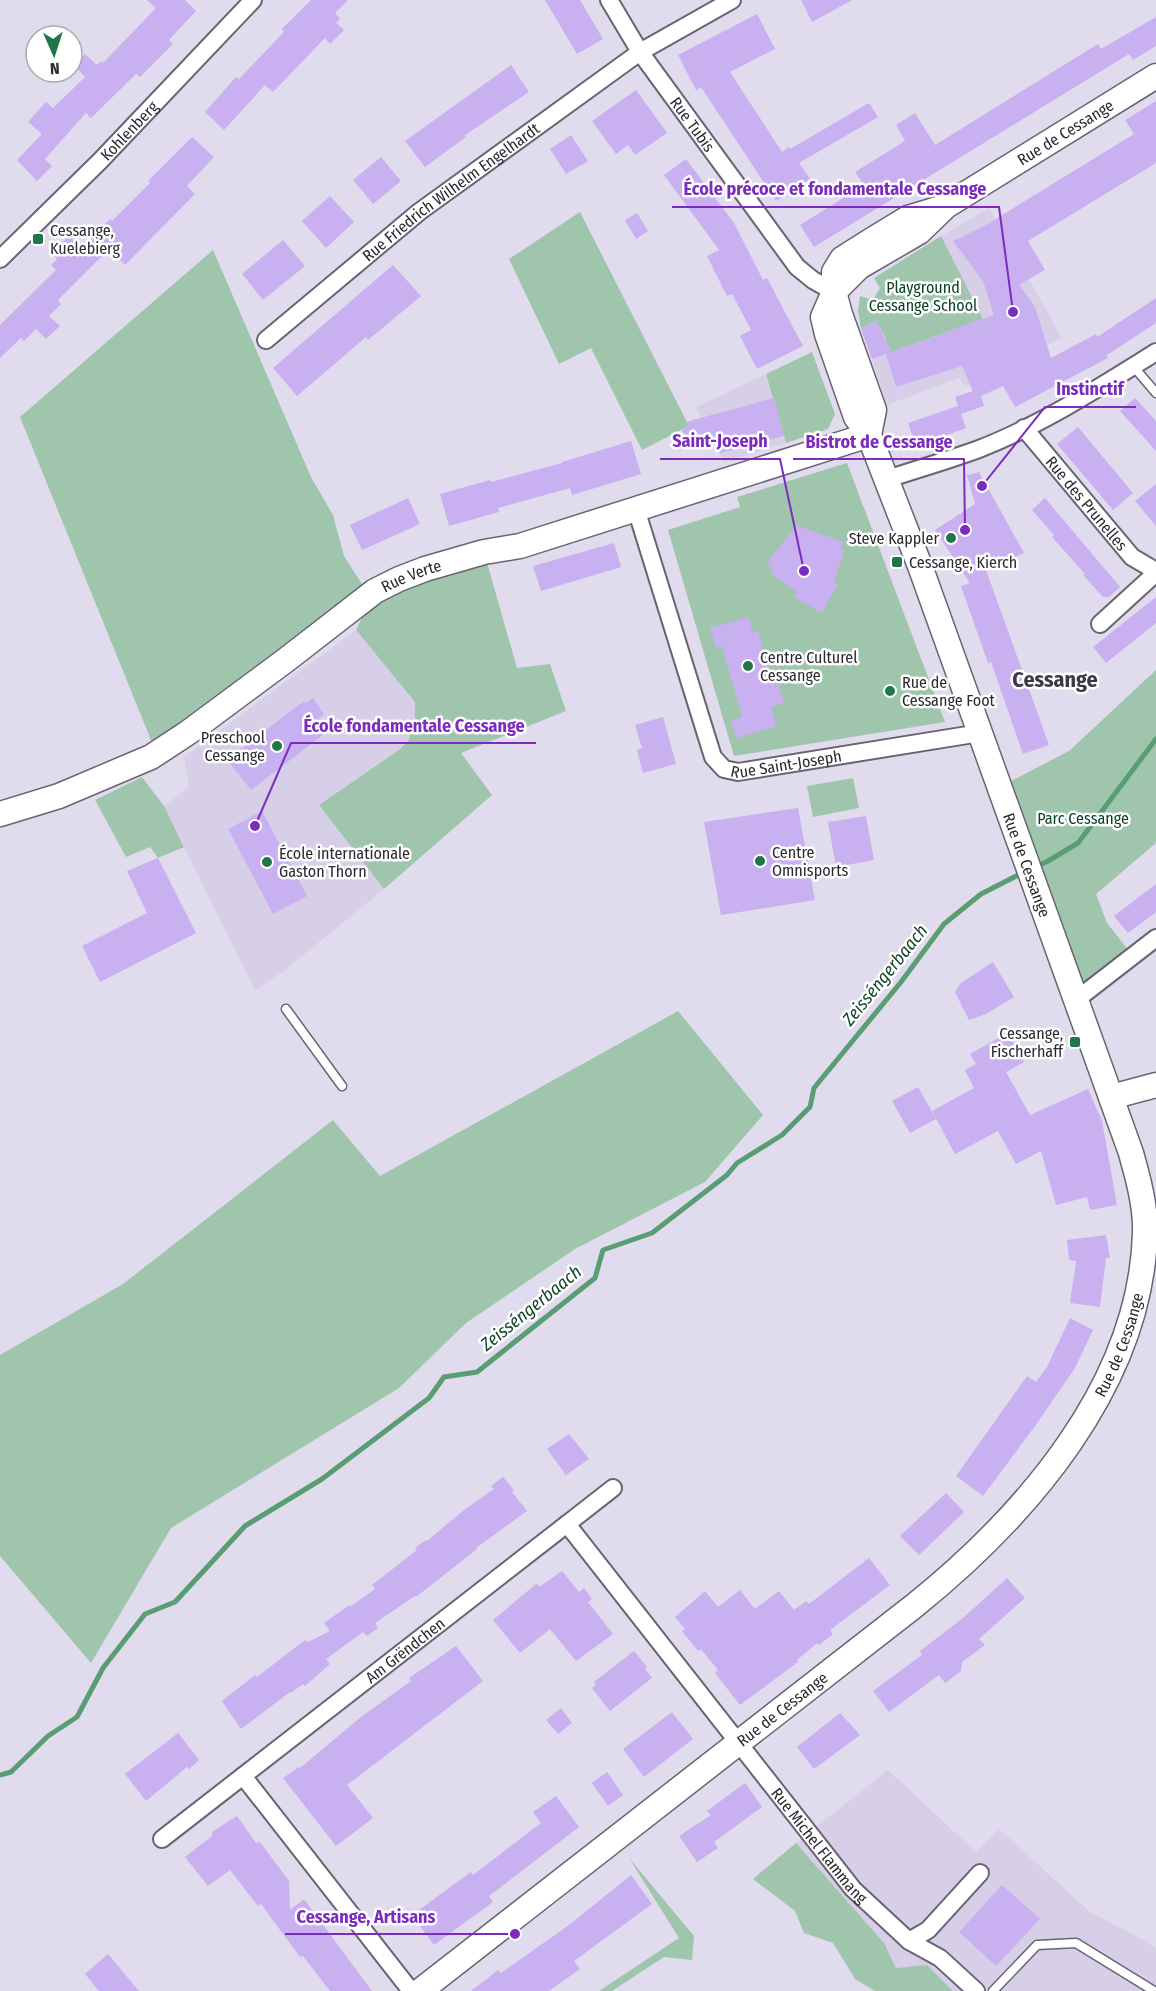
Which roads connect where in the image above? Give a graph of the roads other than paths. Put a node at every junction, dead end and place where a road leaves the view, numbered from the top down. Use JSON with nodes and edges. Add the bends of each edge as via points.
{"nodes":[{"id":1,"x":253,"y":0,"type":"edge"},
{"id":2,"x":609,"y":0,"type":"edge"},
{"id":3,"x":732,"y":0,"type":"edge"},
{"id":4,"x":640,"y":52,"type":"junction"},
{"id":5,"x":1156,"y":76,"type":"edge"},
{"id":6,"x":0,"y":259,"type":"edge"},
{"id":7,"x":834,"y":292,"type":"junction"},
{"id":8,"x":266,"y":340,"type":"dead end"},
{"id":9,"x":1156,"y":352,"type":"edge"},
{"id":10,"x":1133,"y":366,"type":"junction"},
{"id":11,"x":1156,"y":393,"type":"edge"},
{"id":12,"x":1024,"y":428,"type":"junction"},
{"id":13,"x":869,"y":435,"type":"junction"},
{"id":14,"x":887,"y":479,"type":"junction"},
{"id":15,"x":636,"y":509,"type":"junction"},
{"id":16,"x":1156,"y":572,"type":"edge"},
{"id":17,"x":1100,"y":624,"type":"dead end"},
{"id":18,"x":980,"y":733,"type":"junction"},
{"id":19,"x":0,"y":814,"type":"edge"},
{"id":20,"x":1156,"y":938,"type":"edge"},
{"id":21,"x":1076,"y":1000,"type":"junction"},
{"id":22,"x":286,"y":1009,"type":"dead end"},
{"id":23,"x":1156,"y":1085,"type":"edge"},
{"id":24,"x":342,"y":1086,"type":"dead end"},
{"id":25,"x":1111,"y":1097,"type":"junction"},
{"id":26,"x":613,"y":1488,"type":"dead end"},
{"id":27,"x":567,"y":1524,"type":"junction"},
{"id":28,"x":738,"y":1742,"type":"junction"},
{"id":29,"x":243,"y":1776,"type":"junction"},
{"id":30,"x":162,"y":1839,"type":"dead end"},
{"id":31,"x":980,"y":1873,"type":"dead end"},
{"id":32,"x":909,"y":1941,"type":"junction"},
{"id":33,"x":411,"y":1991,"type":"edge"},
{"id":34,"x":420,"y":1991,"type":"edge"},
{"id":35,"x":976,"y":1991,"type":"edge"},
{"id":36,"x":993,"y":1991,"type":"edge"},
{"id":37,"x":1154,"y":1991,"type":"edge"}],
"edges":[{"from":1,"to":6,"type":"street","name":"Kohlenberg","via":[[100,161]]},
{"from":2,"to":4,"type":"street","name":"Rue Tubis"},
{"from":3,"to":4,"type":"street","name":"Rue Friedrich Wilhelm Engelhardt"},
{"from":4,"to":7,"type":"street","name":"Rue Tubis","via":[[797,267]]},
{"from":4,"to":8,"type":"street","name":"Rue Friedrich Wilhelm Engelhardt","via":[[419,212]]},
{"from":5,"to":7,"type":"main road","name":"Rue de Cessange","via":[[946,206],[919,232],[859,267]]},
{"from":7,"to":13,"type":"main road","name":"Rue de Cessange","via":[[874,410]]},
{"from":9,"to":10,"type":"street"},
{"from":10,"to":11,"type":"lane"},
{"from":10,"to":12,"type":"street"},
{"from":12,"to":14,"type":"street","via":[[980,449]]},
{"from":12,"to":16,"type":"street","name":"Rue des Prunelles","via":[[1132,557]]},
{"from":13,"to":14,"type":"main road","name":"Rue de Cessange"},
{"from":13,"to":15,"type":"main road","name":"Rue Verte"},
{"from":14,"to":18,"type":"main road","name":"Rue de Cessange"},
{"from":15,"to":18,"type":"street","name":"Rue Saint-Joseph","via":[[712,757],[723,769],[738,772]]},
{"from":15,"to":19,"type":"main road","name":"Rue Verte","via":[[399,579],[375,591],[260,680],[151,757],[59,796]]},
{"from":16,"to":17,"type":"street","name":"Rue des Prunelles"},
{"from":18,"to":21,"type":"main road","name":"Rue de Cessange"},
{"from":20,"to":21,"type":"street"},
{"from":21,"to":25,"type":"main road","name":"Rue de Cessange"},
{"from":22,"to":24,"type":"lane"},
{"from":23,"to":25,"type":"main road"},
{"from":25,"to":28,"type":"main road","name":"Rue de Cessange","via":[[1142,1198],[1146,1231],[1142,1279],[1130,1328],[1111,1374],[1079,1430],[1030,1495],[984,1545],[919,1602]]},
{"from":26,"to":27,"type":"street","name":"Am Grëndchen"},
{"from":27,"to":28,"type":"street"},
{"from":27,"to":29,"type":"street","name":"Am Grëndchen"},
{"from":28,"to":32,"type":"street","name":"Rue Michel Flammang","via":[[853,1889]]},
{"from":28,"to":34,"type":"main road","name":"Rue de Cessange"},
{"from":29,"to":30,"type":"street","name":"Am Grëndchen"},
{"from":29,"to":33,"type":"street"},
{"from":31,"to":32,"type":"street","via":[[928,1930]]},
{"from":32,"to":35,"type":"street","name":"Rue Michel Flammang","via":[[940,1958]]},
{"from":36,"to":37,"type":"lane","via":[[1037,1945],[1076,1943]]}]}
